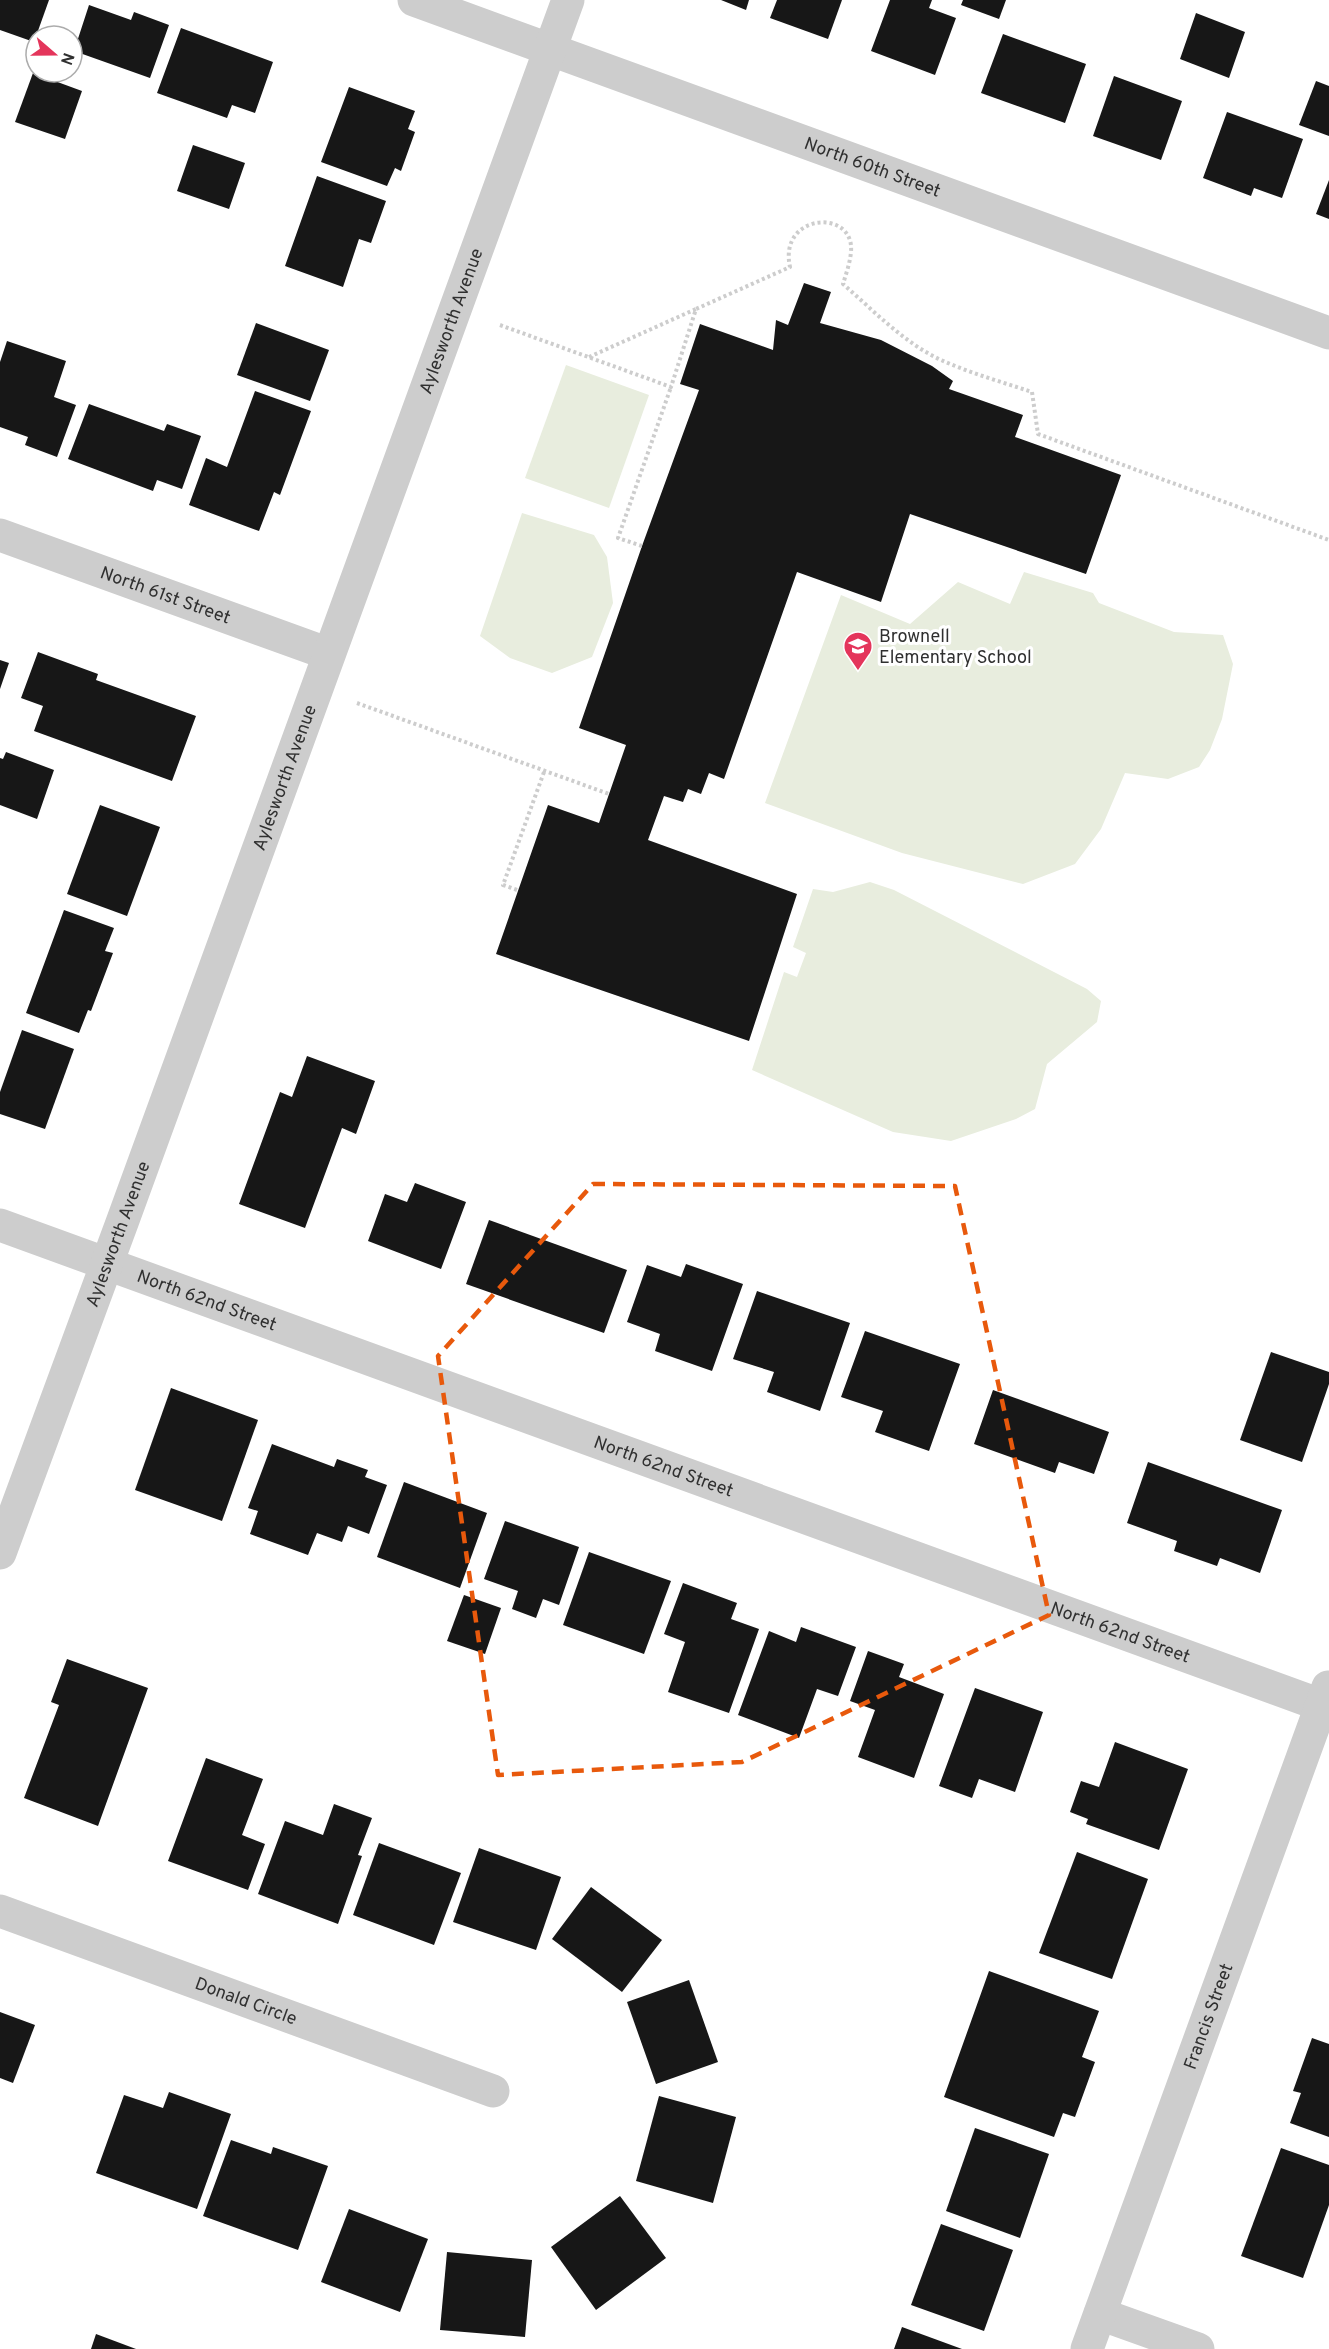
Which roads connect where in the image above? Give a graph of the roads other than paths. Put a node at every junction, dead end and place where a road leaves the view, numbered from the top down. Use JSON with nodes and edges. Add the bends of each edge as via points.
{"nodes":[{"id":1,"x":414,"y":0,"type":"edge"},
{"id":2,"x":568,"y":0,"type":"edge"},
{"id":3,"x":549,"y":49,"type":"junction"},
{"id":4,"x":1329,"y":333,"type":"edge"},
{"id":5,"x":0,"y":535,"type":"edge"},
{"id":6,"x":329,"y":654,"type":"junction"},
{"id":7,"x":0,"y":1225,"type":"edge"},
{"id":8,"x":106,"y":1264,"type":"junction"},
{"id":9,"x":0,"y":1553,"type":"edge"},
{"id":10,"x":1326,"y":1700,"type":"edge"},
{"id":11,"x":0,"y":1911,"type":"edge"},
{"id":12,"x":493,"y":2091,"type":"dead end"},
{"id":13,"x":1100,"y":2314,"type":"junction"},
{"id":14,"x":1087,"y":2349,"type":"edge"},
{"id":15,"x":1198,"y":2349,"type":"edge"}],
"edges":[{"from":1,"to":3,"type":"street","name":"North 60th Street"},
{"from":2,"to":3,"type":"street","name":"Aylesworth Avenue"},
{"from":3,"to":4,"type":"street","name":"North 60th Street"},
{"from":3,"to":6,"type":"street","name":"Aylesworth Avenue"},
{"from":5,"to":6,"type":"street","name":"North 61st Street"},
{"from":6,"to":8,"type":"street","name":"Aylesworth Avenue"},
{"from":7,"to":8,"type":"street","name":"North 62nd Street"},
{"from":8,"to":9,"type":"street","name":"Aylesworth Avenue"},
{"from":8,"to":10,"type":"street","name":"North 62nd Street"},
{"from":10,"to":13,"type":"street","name":"Francis Street"},
{"from":11,"to":12,"type":"street","name":"Donald Circle"},
{"from":13,"to":14,"type":"street","name":"Francis Street"},
{"from":13,"to":15,"type":"street"}]}
